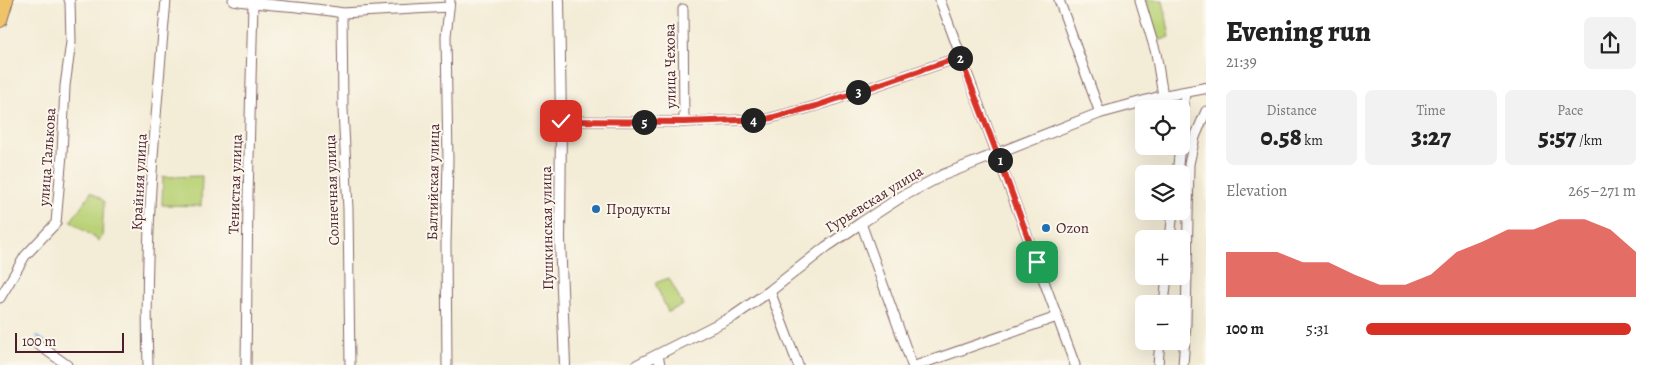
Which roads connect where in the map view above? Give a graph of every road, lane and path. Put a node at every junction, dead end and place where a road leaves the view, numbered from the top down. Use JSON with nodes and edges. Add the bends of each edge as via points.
{"nodes":[{"id":1,"x":6,"y":0,"type":"edge"},
{"id":2,"x":69,"y":0,"type":"edge"},
{"id":3,"x":166,"y":0,"type":"edge"},
{"id":4,"x":233,"y":0,"type":"edge"},
{"id":5,"x":326,"y":0,"type":"edge"},
{"id":6,"x":559,"y":0,"type":"edge"},
{"id":7,"x":940,"y":0,"type":"edge"},
{"id":8,"x":1059,"y":0,"type":"edge"},
{"id":9,"x":1140,"y":0,"type":"edge"},
{"id":10,"x":449,"y":3,"type":"edge"},
{"id":11,"x":254,"y":4,"type":"junction"},
{"id":12,"x":683,"y":9,"type":"dead end"},
{"id":13,"x":325,"y":10,"type":"junction"},
{"id":14,"x":342,"y":13,"type":"junction"},
{"id":15,"x":0,"y":20,"type":"edge"},
{"id":16,"x":960,"y":57,"type":"junction"},
{"id":17,"x":1206,"y":88,"type":"edge"},
{"id":18,"x":1185,"y":92,"type":"junction"},
{"id":19,"x":1163,"y":96,"type":"junction"},
{"id":20,"x":1184,"y":100,"type":"edge"},
{"id":21,"x":1206,"y":111,"type":"edge"},
{"id":22,"x":1100,"y":113,"type":"junction"},
{"id":23,"x":561,"y":121,"type":"junction"},
{"id":24,"x":684,"y":122,"type":"junction"},
{"id":25,"x":997,"y":153,"type":"junction"},
{"id":26,"x":861,"y":223,"type":"junction"},
{"id":27,"x":770,"y":291,"type":"junction"},
{"id":28,"x":0,"y":298,"type":"edge"},
{"id":29,"x":1057,"y":317,"type":"junction"},
{"id":30,"x":36,"y":343,"type":"dead end"},
{"id":31,"x":1159,"y":350,"type":"edge"},
{"id":32,"x":659,"y":360,"type":"edge"},
{"id":33,"x":67,"y":365,"type":"edge"},
{"id":34,"x":148,"y":365,"type":"edge"},
{"id":35,"x":246,"y":365,"type":"edge"},
{"id":36,"x":350,"y":365,"type":"edge"},
{"id":37,"x":447,"y":365,"type":"edge"},
{"id":38,"x":565,"y":365,"type":"edge"},
{"id":39,"x":637,"y":365,"type":"edge"},
{"id":40,"x":798,"y":365,"type":"edge"},
{"id":41,"x":912,"y":365,"type":"edge"},
{"id":42,"x":918,"y":365,"type":"edge"},
{"id":43,"x":1075,"y":365,"type":"edge"},
{"id":44,"x":1158,"y":365,"type":"edge"},
{"id":45,"x":1183,"y":365,"type":"edge"}],
"edges":[{"from":1,"to":15,"type":"main road"},
{"from":2,"to":28,"type":"street","name":"улица Талькова","via":[[71,42],[56,223],[25,256]]},
{"from":3,"to":34,"type":"street","name":"Крайняя улица","via":[[153,154]]},
{"from":4,"to":11,"type":"street"},
{"from":5,"to":13,"type":"street"},
{"from":6,"to":23,"type":"street","name":"Пушкинская улица"},
{"from":7,"to":16,"type":"street"},
{"from":8,"to":22,"type":"street"},
{"from":9,"to":19,"type":"street","via":[[1156,53]]},
{"from":10,"to":14,"type":"street"},
{"from":10,"to":37,"type":"street","name":"Балтийская улица","via":[[446,36]]},
{"from":11,"to":13,"type":"street"},
{"from":11,"to":35,"type":"street","name":"Тенистая улица"},
{"from":12,"to":24,"type":"street","name":"улица Чехова"},
{"from":13,"to":14,"type":"street"},
{"from":14,"to":36,"type":"street","name":"Солнечная улица"},
{"from":16,"to":24,"type":"street","via":[[816,106],[767,119]]},
{"from":16,"to":25,"type":"street"},
{"from":17,"to":18,"type":"street","name":"Гурьевская улица"},
{"from":18,"to":19,"type":"street","name":"Гурьевская улица"},
{"from":18,"to":20,"type":"street"},
{"from":19,"to":22,"type":"street","name":"Гурьевская улица"},
{"from":21,"to":45,"type":"street","via":[[1195,137],[1189,164]]},
{"from":22,"to":25,"type":"street","name":"Гурьевская улица"},
{"from":23,"to":24,"type":"street"},
{"from":23,"to":38,"type":"street","name":"Пушкинская улица","via":[[560,239]]},
{"from":25,"to":26,"type":"street","name":"Гурьевская улица","via":[[943,175]]},
{"from":25,"to":29,"type":"street"},
{"from":26,"to":27,"type":"street","name":"Гурьевская улица"},
{"from":26,"to":41,"type":"street"},
{"from":27,"to":32,"type":"street","name":"Гурьевская улица"},
{"from":27,"to":40,"type":"street"},
{"from":29,"to":42,"type":"street"},
{"from":29,"to":43,"type":"street"},
{"from":30,"to":33,"type":"street"},
{"from":31,"to":44,"type":"street"},
{"from":32,"to":39,"type":"street","name":"Гурьевская улица"}]}
